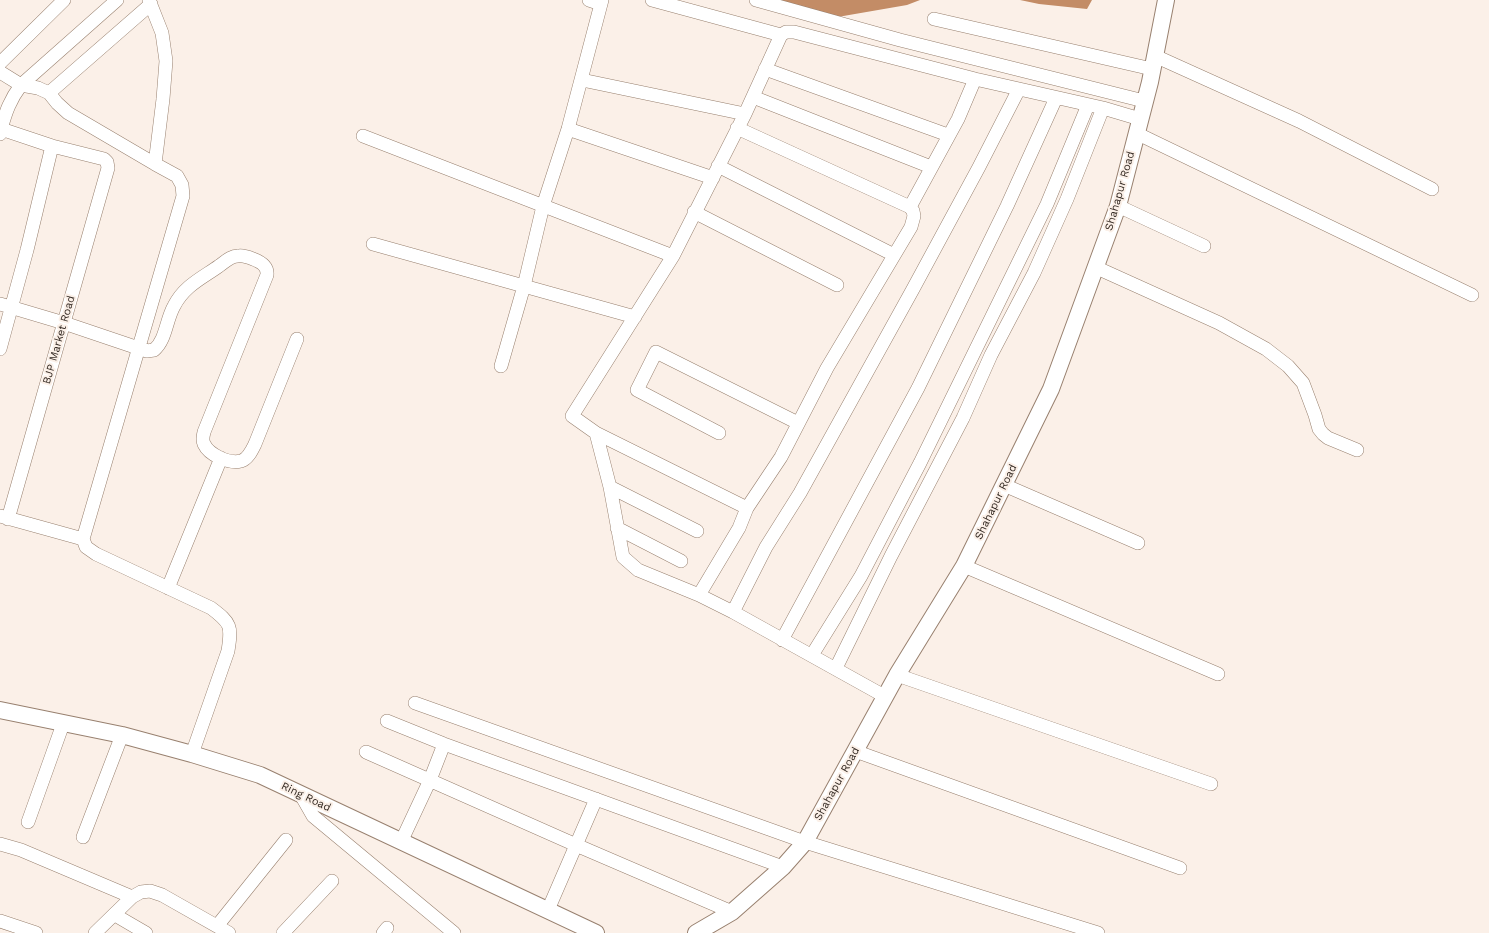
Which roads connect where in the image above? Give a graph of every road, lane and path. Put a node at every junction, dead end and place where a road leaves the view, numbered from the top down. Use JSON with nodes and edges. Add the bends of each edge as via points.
{"nodes":[{"id":1,"x":64,"y":0,"type":"edge"},
{"id":2,"x":117,"y":0,"type":"edge"},
{"id":3,"x":589,"y":0,"type":"edge"},
{"id":4,"x":652,"y":0,"type":"edge"},
{"id":5,"x":756,"y":0,"type":"edge"},
{"id":6,"x":1166,"y":0,"type":"edge"},
{"id":7,"x":150,"y":2,"type":"edge"},
{"id":8,"x":602,"y":2,"type":"edge"},
{"id":9,"x":934,"y":19,"type":"dead end"},
{"id":10,"x":781,"y":35,"type":"junction"},
{"id":11,"x":0,"y":62,"type":"edge"},
{"id":12,"x":1154,"y":62,"type":"junction"},
{"id":13,"x":765,"y":69,"type":"junction"},
{"id":14,"x":0,"y":72,"type":"edge"},
{"id":15,"x":975,"y":79,"type":"junction"},
{"id":16,"x":582,"y":80,"type":"junction"},
{"id":17,"x":21,"y":85,"type":"junction"},
{"id":18,"x":1019,"y":88,"type":"junction"},
{"id":19,"x":49,"y":93,"type":"junction"},
{"id":20,"x":752,"y":97,"type":"junction"},
{"id":21,"x":1056,"y":98,"type":"junction"},
{"id":22,"x":1144,"y":100,"type":"junction"},
{"id":23,"x":1088,"y":105,"type":"junction"},
{"id":24,"x":1103,"y":108,"type":"junction"},
{"id":25,"x":745,"y":114,"type":"junction"},
{"id":26,"x":1138,"y":126,"type":"junction"},
{"id":27,"x":737,"y":128,"type":"junction"},
{"id":28,"x":568,"y":129,"type":"junction"},
{"id":29,"x":1,"y":132,"type":"edge"},
{"id":30,"x":948,"y":135,"type":"junction"},
{"id":31,"x":363,"y":136,"type":"dead end"},
{"id":32,"x":52,"y":146,"type":"junction"},
{"id":33,"x":155,"y":164,"type":"junction"},
{"id":34,"x":932,"y":167,"type":"junction"},
{"id":35,"x":715,"y":172,"type":"junction"},
{"id":36,"x":1432,"y":189,"type":"dead end"},
{"id":37,"x":543,"y":206,"type":"junction"},
{"id":38,"x":1118,"y":206,"type":"junction"},
{"id":39,"x":910,"y":207,"type":"junction"},
{"id":40,"x":694,"y":212,"type":"junction"},
{"id":41,"x":373,"y":244,"type":"dead end"},
{"id":42,"x":1204,"y":246,"type":"dead end"},
{"id":43,"x":894,"y":255,"type":"junction"},
{"id":44,"x":673,"y":256,"type":"junction"},
{"id":45,"x":1095,"y":267,"type":"junction"},
{"id":46,"x":837,"y":285,"type":"dead end"},
{"id":47,"x":524,"y":286,"type":"junction"},
{"id":48,"x":1472,"y":295,"type":"dead end"},
{"id":49,"x":6,"y":306,"type":"edge"},
{"id":50,"x":635,"y":317,"type":"junction"},
{"id":51,"x":64,"y":323,"type":"junction"},
{"id":52,"x":297,"y":339,"type":"dead end"},
{"id":53,"x":139,"y":348,"type":"junction"},
{"id":54,"x":0,"y":349,"type":"edge"},
{"id":55,"x":500,"y":366,"type":"dead end"},
{"id":56,"x":798,"y":423,"type":"junction"},
{"id":57,"x":596,"y":433,"type":"junction"},
{"id":58,"x":719,"y":433,"type":"dead end"},
{"id":59,"x":1357,"y":450,"type":"dead end"},
{"id":60,"x":221,"y":458,"type":"junction"},
{"id":61,"x":1004,"y":485,"type":"junction"},
{"id":62,"x":610,"y":487,"type":"junction"},
{"id":63,"x":747,"y":508,"type":"junction"},
{"id":64,"x":4,"y":517,"type":"edge"},
{"id":65,"x":617,"y":528,"type":"junction"},
{"id":66,"x":697,"y":531,"type":"dead end"},
{"id":67,"x":83,"y":538,"type":"junction"},
{"id":68,"x":1138,"y":544,"type":"dead end"},
{"id":69,"x":681,"y":561,"type":"dead end"},
{"id":70,"x":964,"y":566,"type":"junction"},
{"id":71,"x":168,"y":588,"type":"junction"},
{"id":72,"x":699,"y":595,"type":"junction"},
{"id":73,"x":734,"y":612,"type":"junction"},
{"id":74,"x":782,"y":640,"type":"junction"},
{"id":75,"x":812,"y":655,"type":"junction"},
{"id":76,"x":836,"y":668,"type":"junction"},
{"id":77,"x":1218,"y":674,"type":"dead end"},
{"id":78,"x":897,"y":675,"type":"junction"},
{"id":79,"x":886,"y":697,"type":"junction"},
{"id":80,"x":415,"y":703,"type":"dead end"},
{"id":81,"x":0,"y":710,"type":"edge"},
{"id":82,"x":387,"y":721,"type":"dead end"},
{"id":83,"x":64,"y":724,"type":"junction"},
{"id":84,"x":122,"y":735,"type":"junction"},
{"id":85,"x":444,"y":744,"type":"junction"},
{"id":86,"x":855,"y":751,"type":"junction"},
{"id":87,"x":366,"y":752,"type":"dead end"},
{"id":88,"x":192,"y":754,"type":"junction"},
{"id":89,"x":430,"y":780,"type":"junction"},
{"id":90,"x":1211,"y":784,"type":"dead end"},
{"id":91,"x":301,"y":795,"type":"junction"},
{"id":92,"x":596,"y":799,"type":"junction"},
{"id":93,"x":28,"y":822,"type":"dead end"},
{"id":94,"x":83,"y":837,"type":"dead end"},
{"id":95,"x":286,"y":840,"type":"dead end"},
{"id":96,"x":401,"y":842,"type":"junction"},
{"id":97,"x":805,"y":842,"type":"junction"},
{"id":98,"x":0,"y":844,"type":"edge"},
{"id":99,"x":576,"y":845,"type":"junction"},
{"id":100,"x":783,"y":867,"type":"junction"},
{"id":101,"x":1180,"y":868,"type":"dead end"},
{"id":102,"x":332,"y":881,"type":"dead end"},
{"id":103,"x":132,"y":897,"type":"junction"},
{"id":104,"x":548,"y":910,"type":"junction"},
{"id":105,"x":732,"y":912,"type":"junction"},
{"id":106,"x":115,"y":915,"type":"junction"},
{"id":107,"x":0,"y":921,"type":"edge"},
{"id":108,"x":216,"y":926,"type":"junction"},
{"id":109,"x":36,"y":933,"type":"edge"},
{"id":110,"x":95,"y":933,"type":"edge"},
{"id":111,"x":146,"y":933,"type":"edge"},
{"id":112,"x":230,"y":933,"type":"edge"},
{"id":113,"x":283,"y":933,"type":"edge"},
{"id":114,"x":454,"y":933,"type":"edge"},
{"id":115,"x":596,"y":933,"type":"edge"},
{"id":116,"x":696,"y":933,"type":"edge"},
{"id":117,"x":1098,"y":933,"type":"edge"}],
"edges":[{"from":1,"to":11,"type":"street"},
{"from":2,"to":17,"type":"street"},
{"from":3,"to":8,"type":"street"},
{"from":4,"to":10,"type":"street"},
{"from":5,"to":22,"type":"street","via":[[900,40]]},
{"from":6,"to":12,"type":"main road","name":"Shahapur Road"},
{"from":7,"to":19,"type":"street"},
{"from":7,"to":33,"type":"street","via":[[162,33],[166,61]]},
{"from":8,"to":16,"type":"street"},
{"from":9,"to":12,"type":"street"},
{"from":10,"to":13,"type":"street"},
{"from":10,"to":15,"type":"street","via":[[794,32]]},
{"from":12,"to":22,"type":"main road","name":"Shahapur Road"},
{"from":12,"to":36,"type":"street","via":[[1299,121]]},
{"from":13,"to":20,"type":"street"},
{"from":13,"to":30,"type":"street"},
{"from":14,"to":17,"type":"street"},
{"from":15,"to":18,"type":"street"},
{"from":15,"to":30,"type":"street"},
{"from":16,"to":25,"type":"street"},
{"from":16,"to":28,"type":"street"},
{"from":17,"to":19,"type":"street"},
{"from":17,"to":29,"type":"street","via":[[8,105]]},
{"from":18,"to":21,"type":"street"},
{"from":18,"to":73,"type":"street","via":[[895,323],[800,493],[766,547]]},
{"from":19,"to":33,"type":"street","via":[[68,113]]},
{"from":20,"to":25,"type":"street"},
{"from":20,"to":34,"type":"street"},
{"from":21,"to":23,"type":"street"},
{"from":21,"to":74,"type":"street","via":[[1008,206],[918,388]]},
{"from":22,"to":26,"type":"main road","name":"Shahapur Road"},
{"from":23,"to":24,"type":"street"},
{"from":23,"to":75,"type":"street","via":[[1037,223],[920,463],[861,576]]},
{"from":24,"to":26,"type":"street"},
{"from":24,"to":76,"type":"street","via":[[1034,273]]},
{"from":25,"to":27,"type":"street"},
{"from":26,"to":38,"type":"main road","name":"Shahapur Road"},
{"from":26,"to":48,"type":"street"},
{"from":27,"to":35,"type":"street"},
{"from":27,"to":39,"type":"street"},
{"from":28,"to":35,"type":"street"},
{"from":28,"to":37,"type":"street"},
{"from":29,"to":32,"type":"street"},
{"from":30,"to":34,"type":"street"},
{"from":31,"to":37,"type":"street"},
{"from":32,"to":49,"type":"street"},
{"from":32,"to":51,"type":"street","name":"BJP Market Road","via":[[108,162]]},
{"from":33,"to":53,"type":"street","via":[[177,176],[182,185],[183,196]]},
{"from":34,"to":39,"type":"street"},
{"from":35,"to":40,"type":"street"},
{"from":35,"to":43,"type":"street"},
{"from":37,"to":44,"type":"street"},
{"from":37,"to":47,"type":"street"},
{"from":38,"to":42,"type":"street"},
{"from":38,"to":45,"type":"main road","name":"Shahapur Road"},
{"from":39,"to":43,"type":"street","via":[[914,216],[911,227]]},
{"from":40,"to":44,"type":"street"},
{"from":40,"to":46,"type":"street"},
{"from":41,"to":47,"type":"street"},
{"from":43,"to":56,"type":"street","via":[[827,368]]},
{"from":44,"to":50,"type":"street"},
{"from":45,"to":59,"type":"street","via":[[1219,323],[1266,349],[1303,382],[1323,434]]},
{"from":45,"to":61,"type":"main road","name":"Shahapur Road","via":[[1050,389]]},
{"from":47,"to":50,"type":"street"},
{"from":47,"to":55,"type":"street"},
{"from":49,"to":51,"type":"street"},
{"from":49,"to":54,"type":"street"},
{"from":50,"to":57,"type":"street","via":[[572,416]]},
{"from":51,"to":53,"type":"street"},
{"from":51,"to":64,"type":"street","name":"BJP Market Road"},
{"from":52,"to":60,"type":"street","via":[[249,454],[242,461]]},
{"from":53,"to":60,"type":"street","via":[[154,350],[161,342],[181,294],[229,258],[247,256],[266,266],[267,275],[204,432],[205,446]]},
{"from":53,"to":67,"type":"street"},
{"from":56,"to":58,"type":"street","via":[[656,352],[637,390]]},
{"from":56,"to":63,"type":"street","via":[[781,457]]},
{"from":57,"to":62,"type":"street"},
{"from":57,"to":63,"type":"street"},
{"from":60,"to":71,"type":"street"},
{"from":61,"to":68,"type":"street"},
{"from":61,"to":70,"type":"main road","name":"Shahapur Road"},
{"from":62,"to":65,"type":"street"},
{"from":62,"to":66,"type":"street"},
{"from":63,"to":72,"type":"street","via":[[739,528]]},
{"from":64,"to":67,"type":"street"},
{"from":65,"to":69,"type":"street"},
{"from":65,"to":72,"type":"street","via":[[623,557],[638,570]]},
{"from":67,"to":71,"type":"street","via":[[86,547],[96,554]]},
{"from":70,"to":77,"type":"street"},
{"from":70,"to":78,"type":"main road","name":"Shahapur Road"},
{"from":71,"to":88,"type":"street","via":[[210,608],[224,618],[229,626],[228,651]]},
{"from":72,"to":73,"type":"street"},
{"from":73,"to":74,"type":"street"},
{"from":74,"to":75,"type":"street"},
{"from":75,"to":76,"type":"street"},
{"from":76,"to":79,"type":"street"},
{"from":78,"to":79,"type":"main road","name":"Shahapur Road"},
{"from":78,"to":90,"type":"street"},
{"from":79,"to":86,"type":"main road","name":"Shahapur Road"},
{"from":80,"to":97,"type":"street"},
{"from":81,"to":83,"type":"main road","name":"Ring Road"},
{"from":82,"to":85,"type":"street"},
{"from":83,"to":84,"type":"main road","name":"Ring Road"},
{"from":83,"to":93,"type":"street"},
{"from":84,"to":88,"type":"main road","name":"Ring Road"},
{"from":84,"to":94,"type":"street"},
{"from":85,"to":89,"type":"street"},
{"from":85,"to":92,"type":"street"},
{"from":86,"to":97,"type":"main road","name":"Shahapur Road"},
{"from":86,"to":101,"type":"street"},
{"from":87,"to":89,"type":"street"},
{"from":88,"to":91,"type":"main road","name":"Ring Road","via":[[260,775]]},
{"from":89,"to":96,"type":"street"},
{"from":89,"to":99,"type":"street"},
{"from":91,"to":96,"type":"main road","name":"Ring Road"},
{"from":91,"to":114,"type":"street","via":[[313,816]]},
{"from":92,"to":99,"type":"street"},
{"from":92,"to":100,"type":"street"},
{"from":95,"to":108,"type":"street"},
{"from":96,"to":104,"type":"main road","name":"Ring Road"},
{"from":97,"to":100,"type":"main road","name":"Shahapur Road"},
{"from":97,"to":117,"type":"street"},
{"from":98,"to":103,"type":"street","via":[[21,850]]},
{"from":99,"to":104,"type":"street"},
{"from":99,"to":105,"type":"street"},
{"from":100,"to":105,"type":"main road","name":"Shahapur Road"},
{"from":102,"to":113,"type":"street"},
{"from":103,"to":106,"type":"street"},
{"from":103,"to":108,"type":"street","via":[[150,891],[162,895]]},
{"from":104,"to":115,"type":"main road","name":"Ring Road"},
{"from":105,"to":116,"type":"main road","name":"Shahapur Road"},
{"from":106,"to":110,"type":"street"},
{"from":106,"to":111,"type":"street"},
{"from":107,"to":109,"type":"street"},
{"from":108,"to":112,"type":"street"}]}
